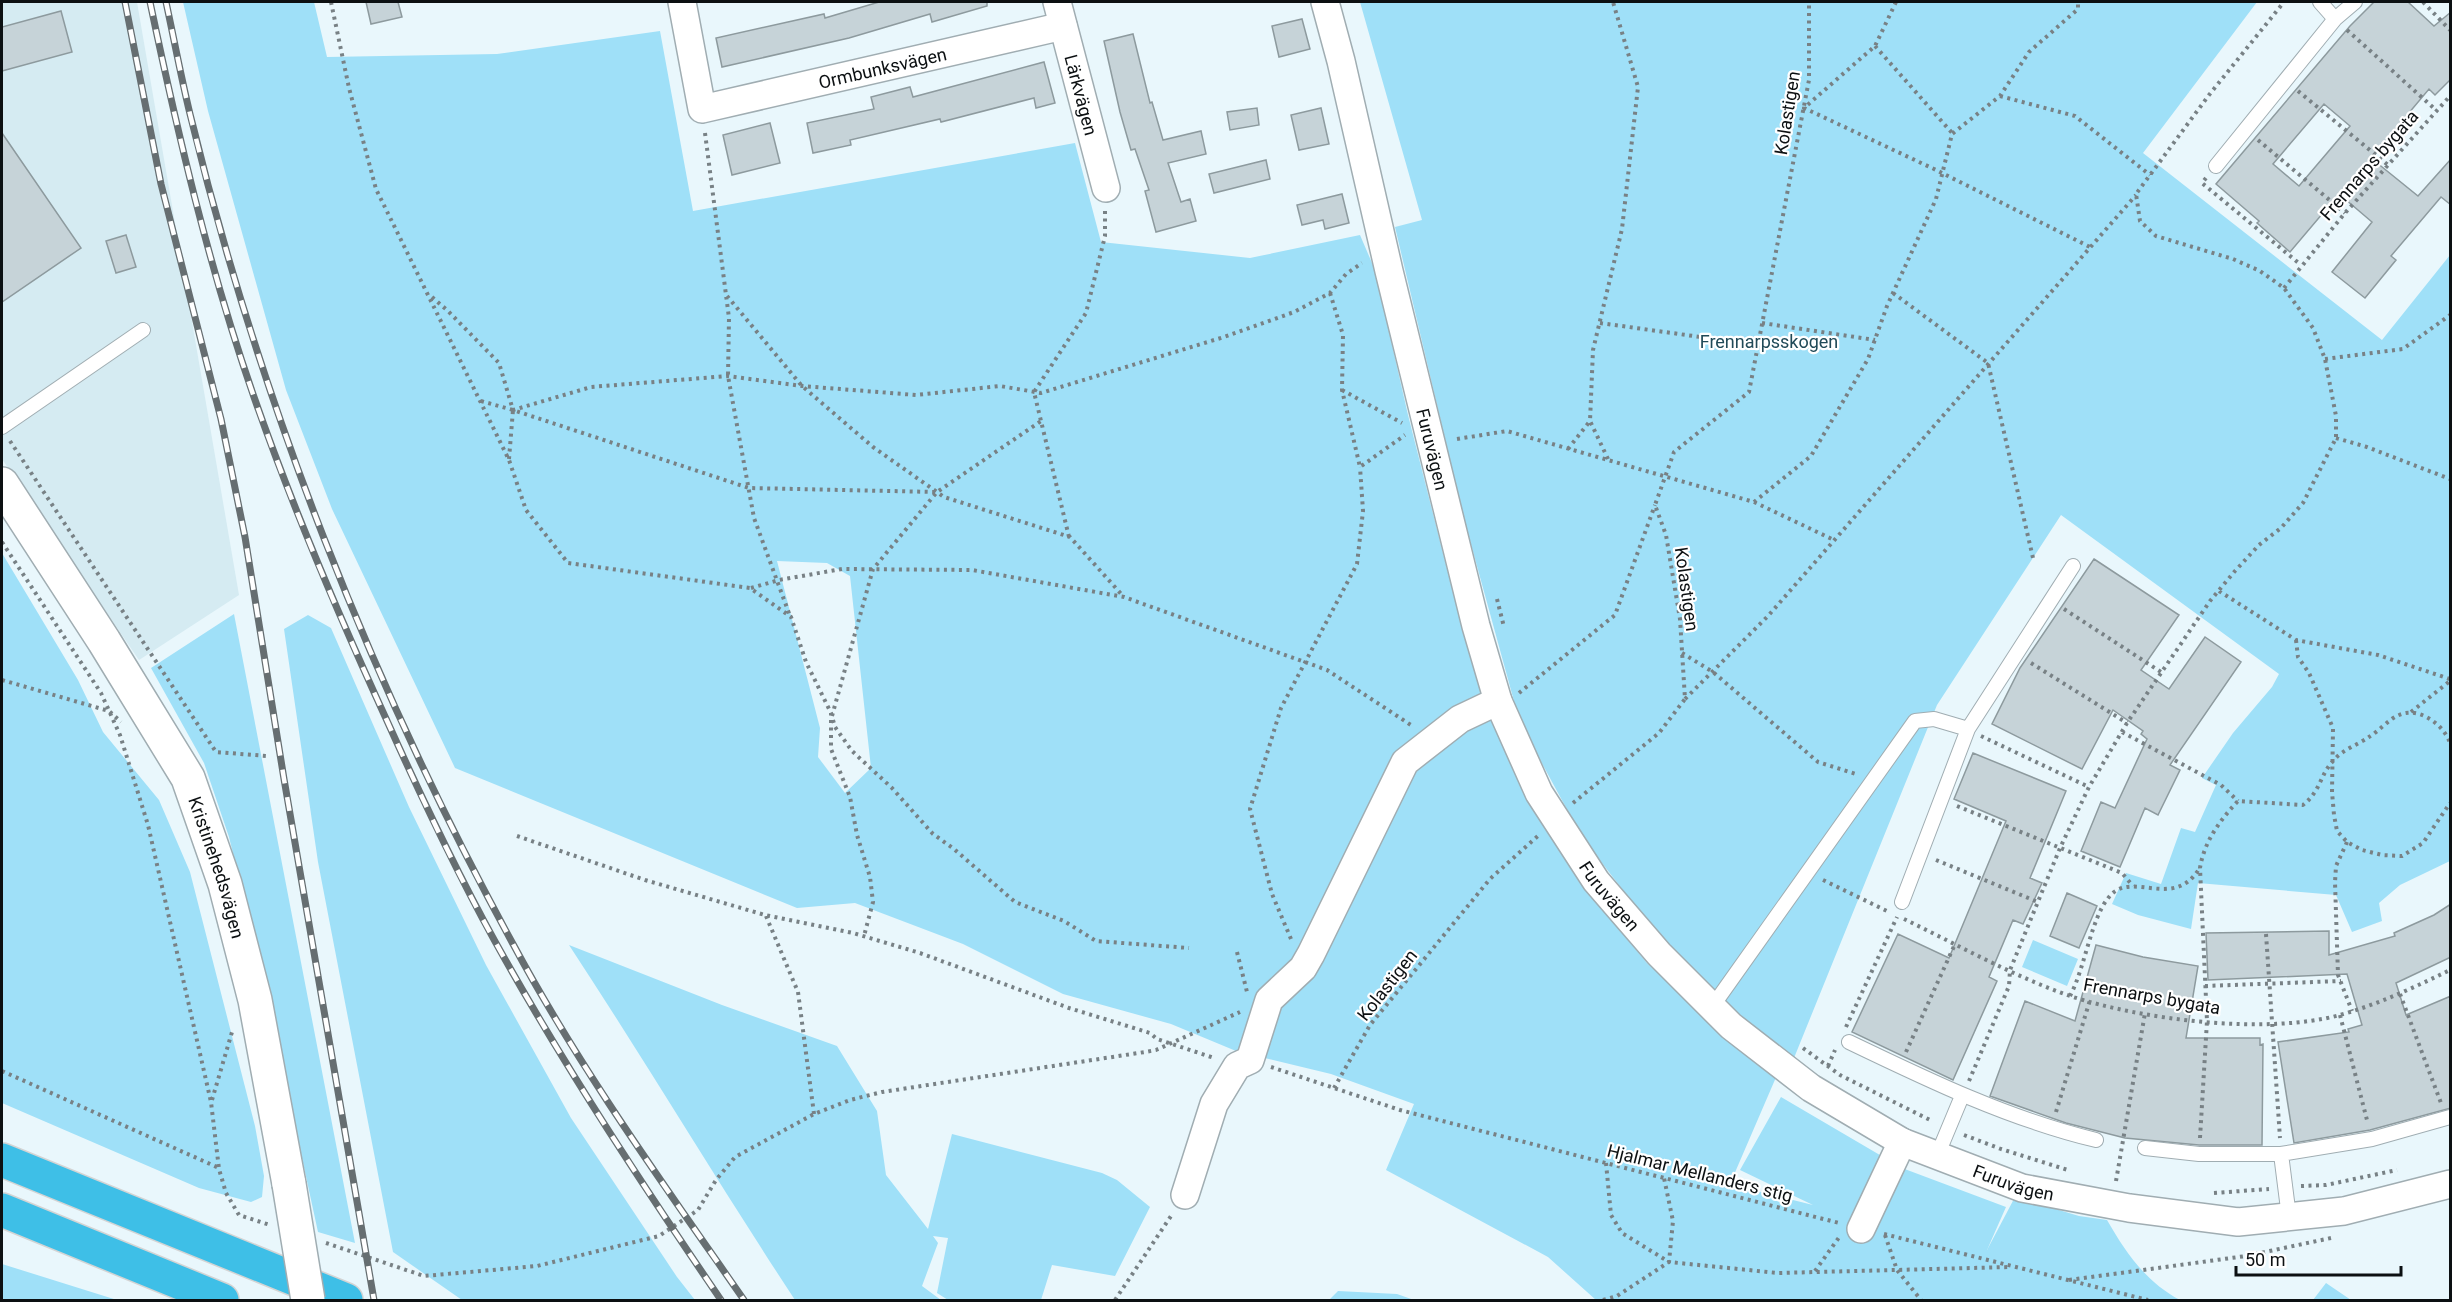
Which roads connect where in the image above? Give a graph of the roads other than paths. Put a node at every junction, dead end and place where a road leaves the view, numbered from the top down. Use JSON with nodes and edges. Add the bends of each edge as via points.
{"nodes":[{"id":1,"x":682,"y":2,"type":"edge"},
{"id":2,"x":1325,"y":2,"type":"edge"},
{"id":3,"x":2320,"y":2,"type":"edge"},
{"id":4,"x":2355,"y":2,"type":"edge"},
{"id":5,"x":1060,"y":14,"type":"edge"},
{"id":6,"x":2335,"y":19,"type":"junction"},
{"id":7,"x":2216,"y":166,"type":"dead end"},
{"id":8,"x":1106,"y":188,"type":"road end"},
{"id":9,"x":143,"y":330,"type":"dead end"},
{"id":10,"x":5,"y":433,"type":"edge"},
{"id":11,"x":2,"y":484,"type":"edge"},
{"id":12,"x":2073,"y":566,"type":"dead end"},
{"id":13,"x":1510,"y":697,"type":"junction"},
{"id":14,"x":1968,"y":729,"type":"junction"},
{"id":15,"x":1902,"y":902,"type":"road end"},
{"id":16,"x":1712,"y":1007,"type":"junction"},
{"id":17,"x":1844,"y":1039,"type":"road end"},
{"id":18,"x":1962,"y":1096,"type":"junction"},
{"id":19,"x":2449,"y":1118,"type":"edge"},
{"id":20,"x":2096,"y":1140,"type":"road end"},
{"id":21,"x":1902,"y":1142,"type":"junction"},
{"id":22,"x":2145,"y":1148,"type":"road end"},
{"id":23,"x":2281,"y":1154,"type":"junction"},
{"id":24,"x":1937,"y":1156,"type":"junction"},
{"id":25,"x":2,"y":1160,"type":"edge"},
{"id":26,"x":2451,"y":1184,"type":"edge"},
{"id":27,"x":1185,"y":1195,"type":"road end"},
{"id":28,"x":2,"y":1210,"type":"edge"},
{"id":29,"x":2289,"y":1217,"type":"junction"},
{"id":30,"x":1865,"y":1230,"type":"road end"},
{"id":31,"x":222,"y":1300,"type":"edge"},
{"id":32,"x":308,"y":1300,"type":"edge"},
{"id":33,"x":346,"y":1300,"type":"edge"}],
"edges":[{"from":1,"to":5,"type":"street","name":"Ormbunksvägen","via":[[702,109]]},
{"from":2,"to":13,"type":"street","name":"Furuvägen","via":[[1476,626]]},
{"from":3,"to":6,"type":"lane"},
{"from":4,"to":6,"type":"lane"},
{"from":5,"to":8,"type":"street","name":"Lärkvägen"},
{"from":6,"to":7,"type":"lane"},
{"from":9,"to":10,"type":"lane"},
{"from":11,"to":32,"type":"street","name":"Kristinehedsvägen","bridge":true,"via":[[188,778],[225,884],[255,1000]]},
{"from":12,"to":14,"type":"lane"},
{"from":13,"to":16,"type":"street","name":"Furuvägen","via":[[1539,793],[1565,806],[1596,881],[1659,954]]},
{"from":13,"to":27,"type":"street","via":[[1460,719],[1405,762],[1303,968],[1260,1004],[1243,1063],[1223,1088],[1207,1122]]},
{"from":14,"to":15,"type":"lane"},
{"from":14,"to":16,"type":"lane","via":[[1934,719],[1915,721]]},
{"from":16,"to":21,"type":"street","name":"Furuvägen","via":[[1811,1088]]},
{"from":17,"to":18,"type":"lane"},
{"from":18,"to":20,"type":"lane","via":[[2051,1129]]},
{"from":18,"to":24,"type":"lane"},
{"from":19,"to":23,"type":"lane","via":[[2372,1139]]},
{"from":21,"to":24,"type":"street","name":"Furuvägen"},
{"from":21,"to":30,"type":"street"},
{"from":22,"to":23,"type":"lane","via":[[2199,1154]]},
{"from":23,"to":29,"type":"lane"},
{"from":24,"to":29,"type":"street","name":"Furuvägen","via":[[2022,1188],[2129,1208],[2238,1222]]},
{"from":25,"to":33,"type":"highway"},
{"from":26,"to":29,"type":"street","name":"Furuvägen","via":[[2344,1211]]},
{"from":28,"to":31,"type":"highway"}]}
